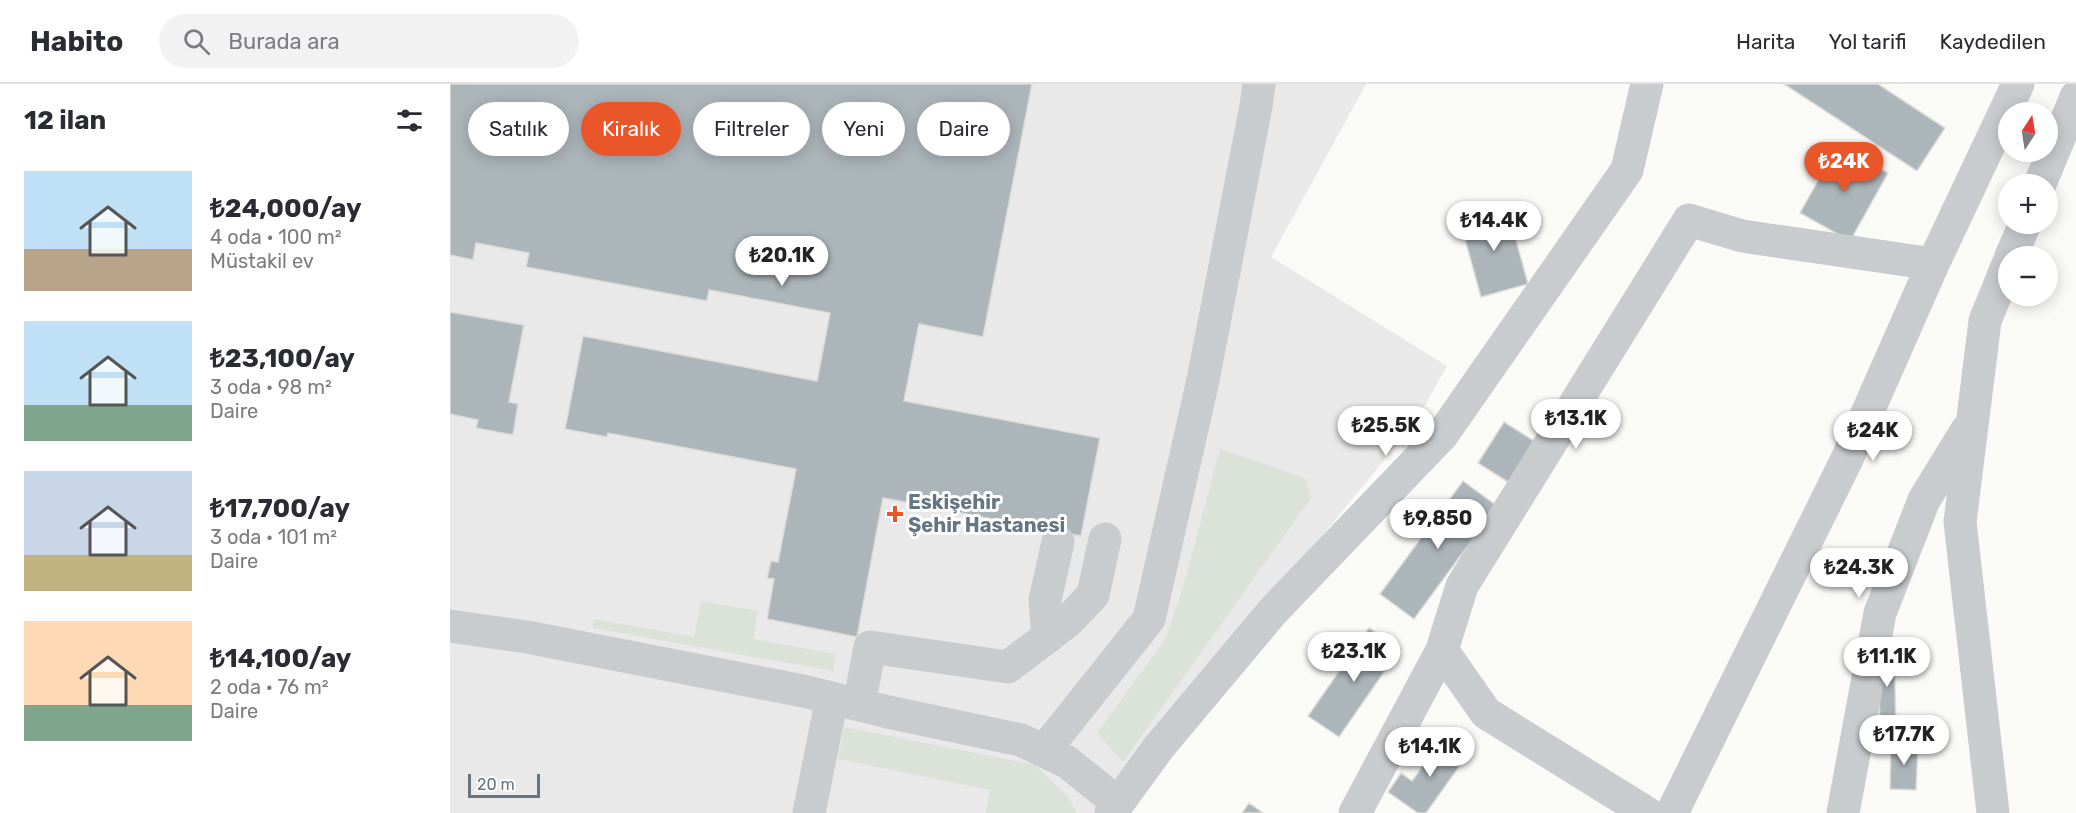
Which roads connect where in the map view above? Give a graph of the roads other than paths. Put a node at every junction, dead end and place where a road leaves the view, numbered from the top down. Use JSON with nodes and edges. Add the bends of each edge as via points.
{"nodes":[{"id":1,"x":1647,"y":84,"type":"edge"},
{"id":2,"x":2018,"y":84,"type":"edge"},
{"id":3,"x":1261,"y":91,"type":"edge"},
{"id":4,"x":2076,"y":97,"type":"edge"},
{"id":5,"x":2044,"y":174,"type":"edge"},
{"id":6,"x":1933,"y":264,"type":"junction"},
{"id":7,"x":1998,"y":289,"type":"edge"},
{"id":8,"x":1973,"y":420,"type":"junction"},
{"id":9,"x":1105,"y":539,"type":"dead end"},
{"id":10,"x":1058,"y":542,"type":"dead end"},
{"id":11,"x":450,"y":626,"type":"edge"},
{"id":12,"x":1048,"y":637,"type":"junction"},
{"id":13,"x":1442,"y":650,"type":"junction"},
{"id":14,"x":845,"y":701,"type":"junction"},
{"id":15,"x":1044,"y":751,"type":"junction"},
{"id":16,"x":1115,"y":808,"type":"edge"},
{"id":17,"x":809,"y":813,"type":"edge"},
{"id":18,"x":1355,"y":813,"type":"edge"},
{"id":19,"x":1647,"y":813,"type":"edge"},
{"id":20,"x":1672,"y":813,"type":"edge"},
{"id":21,"x":1843,"y":813,"type":"edge"},
{"id":22,"x":1993,"y":813,"type":"edge"}],
"edges":[{"from":1,"to":16,"type":"street","via":[[1627,170],[1442,435],[1273,611],[1159,747]]},
{"from":2,"to":6,"type":"street"},
{"from":3,"to":15,"type":"street","via":[[1203,380],[1149,619]]},
{"from":4,"to":5,"type":"street"},
{"from":6,"to":13,"type":"street","via":[[1742,236],[1689,220],[1462,586]]},
{"from":6,"to":20,"type":"street","via":[[1847,459]]},
{"from":7,"to":8,"type":"street","via":[[1985,321]]},
{"from":8,"to":21,"type":"street","via":[[1924,500],[1881,613]]},
{"from":8,"to":22,"type":"street","via":[[1960,522]]},
{"from":9,"to":12,"type":"street","via":[[1094,595]]},
{"from":10,"to":12,"type":"street","via":[[1045,600]]},
{"from":11,"to":14,"type":"street","via":[[537,639]]},
{"from":12,"to":14,"type":"street","via":[[1008,667],[870,647]]},
{"from":13,"to":18,"type":"street"},
{"from":13,"to":19,"type":"street","via":[[1485,713]]},
{"from":14,"to":15,"type":"street","via":[[1021,740]]},
{"from":14,"to":17,"type":"street"},
{"from":15,"to":16,"type":"street","via":[[1066,762]]}]}
